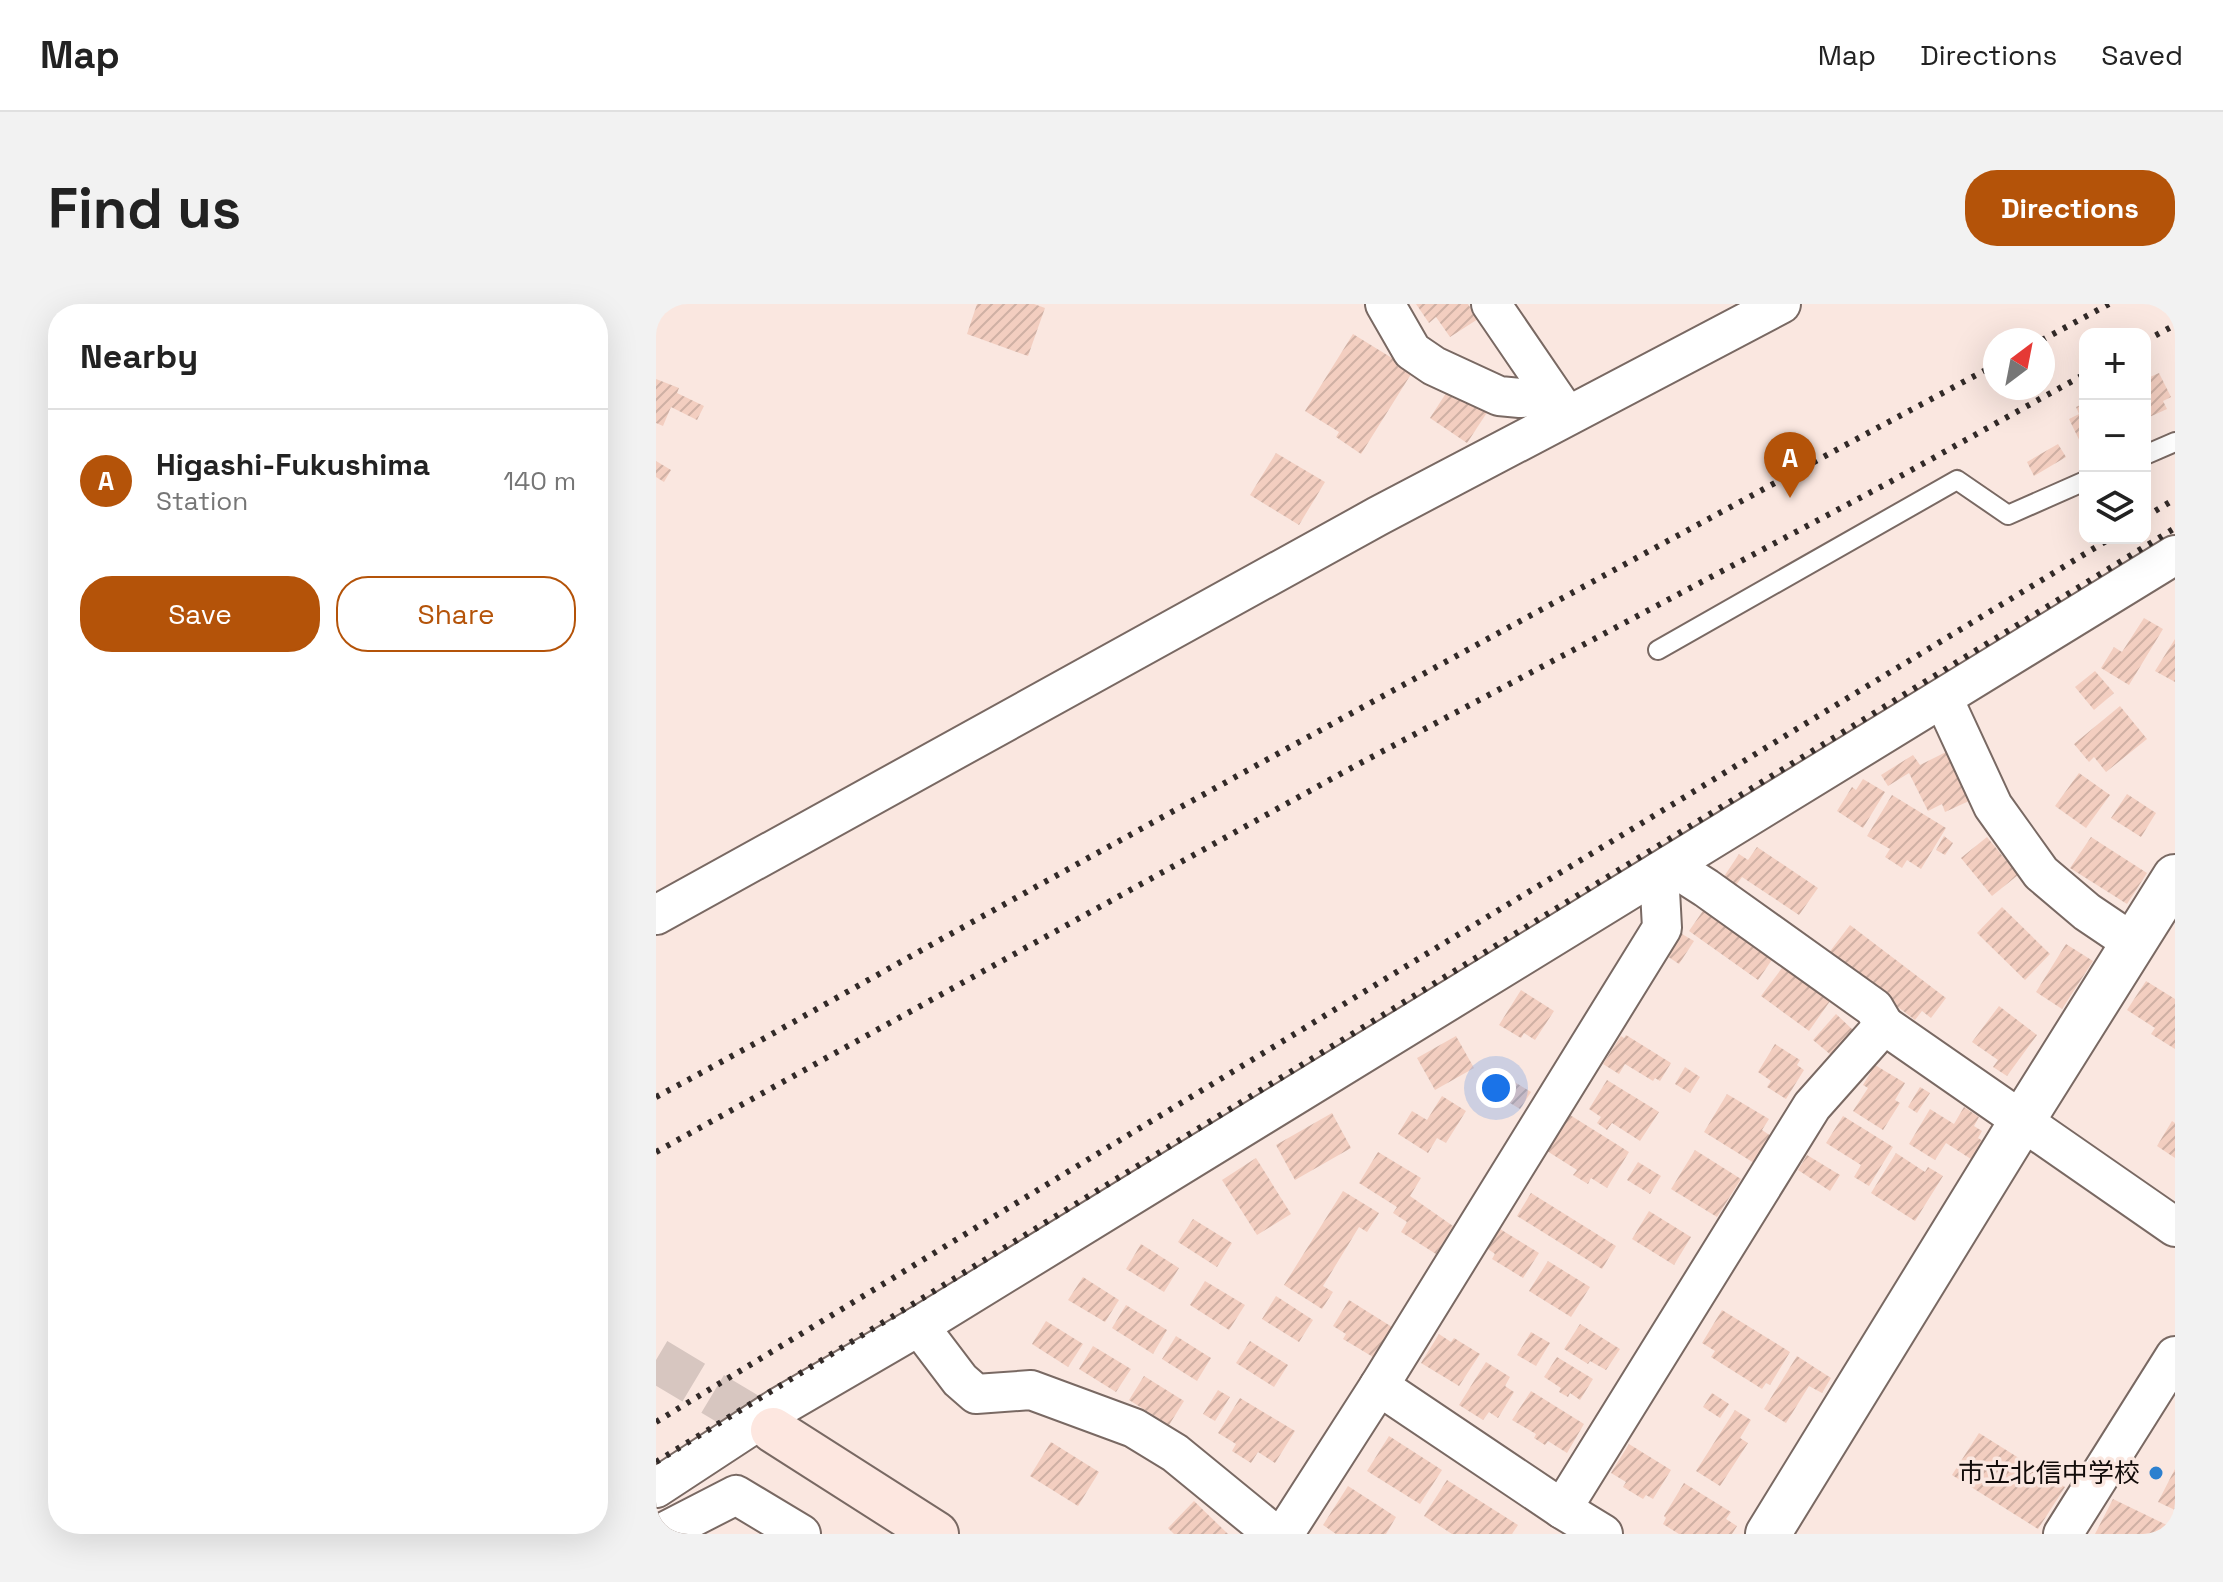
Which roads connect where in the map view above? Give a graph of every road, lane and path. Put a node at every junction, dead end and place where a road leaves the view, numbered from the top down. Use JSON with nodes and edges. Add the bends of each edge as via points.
{"nodes":[{"id":1,"x":1385,"y":304,"type":"edge"},
{"id":2,"x":1491,"y":304,"type":"edge"},
{"id":3,"x":1781,"y":304,"type":"edge"},
{"id":4,"x":1561,"y":406,"type":"junction"},
{"id":5,"x":2175,"y":442,"type":"edge"},
{"id":6,"x":2151,"y":452,"type":"edge"},
{"id":7,"x":2079,"y":484,"type":"edge"},
{"id":8,"x":2175,"y":555,"type":"edge"},
{"id":9,"x":1658,"y":650,"type":"dead end"},
{"id":10,"x":1943,"y":698,"type":"junction"},
{"id":11,"x":1665,"y":868,"type":"junction"},
{"id":12,"x":2175,"y":877,"type":"edge"},
{"id":13,"x":656,"y":915,"type":"edge"},
{"id":14,"x":2133,"y":943,"type":"junction"},
{"id":15,"x":1884,"y":1025,"type":"junction"},
{"id":16,"x":2022,"y":1121,"type":"junction"},
{"id":17,"x":2175,"y":1227,"type":"edge"},
{"id":18,"x":919,"y":1326,"type":"junction"},
{"id":19,"x":2175,"y":1356,"type":"edge"},
{"id":20,"x":1379,"y":1386,"type":"junction"},
{"id":21,"x":773,"y":1430,"type":"tunnel mouth"},
{"id":22,"x":656,"y":1488,"type":"edge"},
{"id":23,"x":1562,"y":1509,"type":"junction"},
{"id":24,"x":660,"y":1534,"type":"edge"},
{"id":25,"x":801,"y":1534,"type":"edge"},
{"id":26,"x":936,"y":1534,"type":"edge"},
{"id":27,"x":1274,"y":1534,"type":"edge"},
{"id":28,"x":1284,"y":1534,"type":"edge"},
{"id":29,"x":1603,"y":1534,"type":"edge"},
{"id":30,"x":1768,"y":1534,"type":"edge"},
{"id":31,"x":2063,"y":1534,"type":"edge"}],
"edges":[{"from":1,"to":4,"type":"street","via":[[1412,351],[1434,366],[1499,396]]},
{"from":2,"to":4,"type":"street"},
{"from":3,"to":4,"type":"street"},
{"from":4,"to":13,"type":"street","via":[[1378,516]]},
{"from":5,"to":6,"type":"lane"},
{"from":7,"to":9,"type":"lane","via":[[2008,515],[1957,480]]},
{"from":8,"to":10,"type":"street"},
{"from":10,"to":11,"type":"street"},
{"from":10,"to":14,"type":"street","via":[[1993,806],[2041,873]]},
{"from":11,"to":15,"type":"street","via":[[1706,888],[1874,1008]]},
{"from":11,"to":18,"type":"street"},
{"from":11,"to":20,"type":"street","via":[[1662,928]]},
{"from":12,"to":14,"type":"street"},
{"from":14,"to":16,"type":"street"},
{"from":15,"to":16,"type":"street"},
{"from":15,"to":23,"type":"street","via":[[1812,1106]]},
{"from":16,"to":17,"type":"street"},
{"from":16,"to":30,"type":"street"},
{"from":18,"to":22,"type":"street","via":[[778,1408]]},
{"from":18,"to":27,"type":"street","via":[[976,1394],[1031,1390],[1134,1428],[1175,1453]]},
{"from":19,"to":31,"type":"street"},
{"from":20,"to":23,"type":"street"},
{"from":20,"to":28,"type":"street"},
{"from":21,"to":26,"type":"main road"},
{"from":23,"to":29,"type":"street"},
{"from":24,"to":25,"type":"street","via":[[736,1495]]}]}
